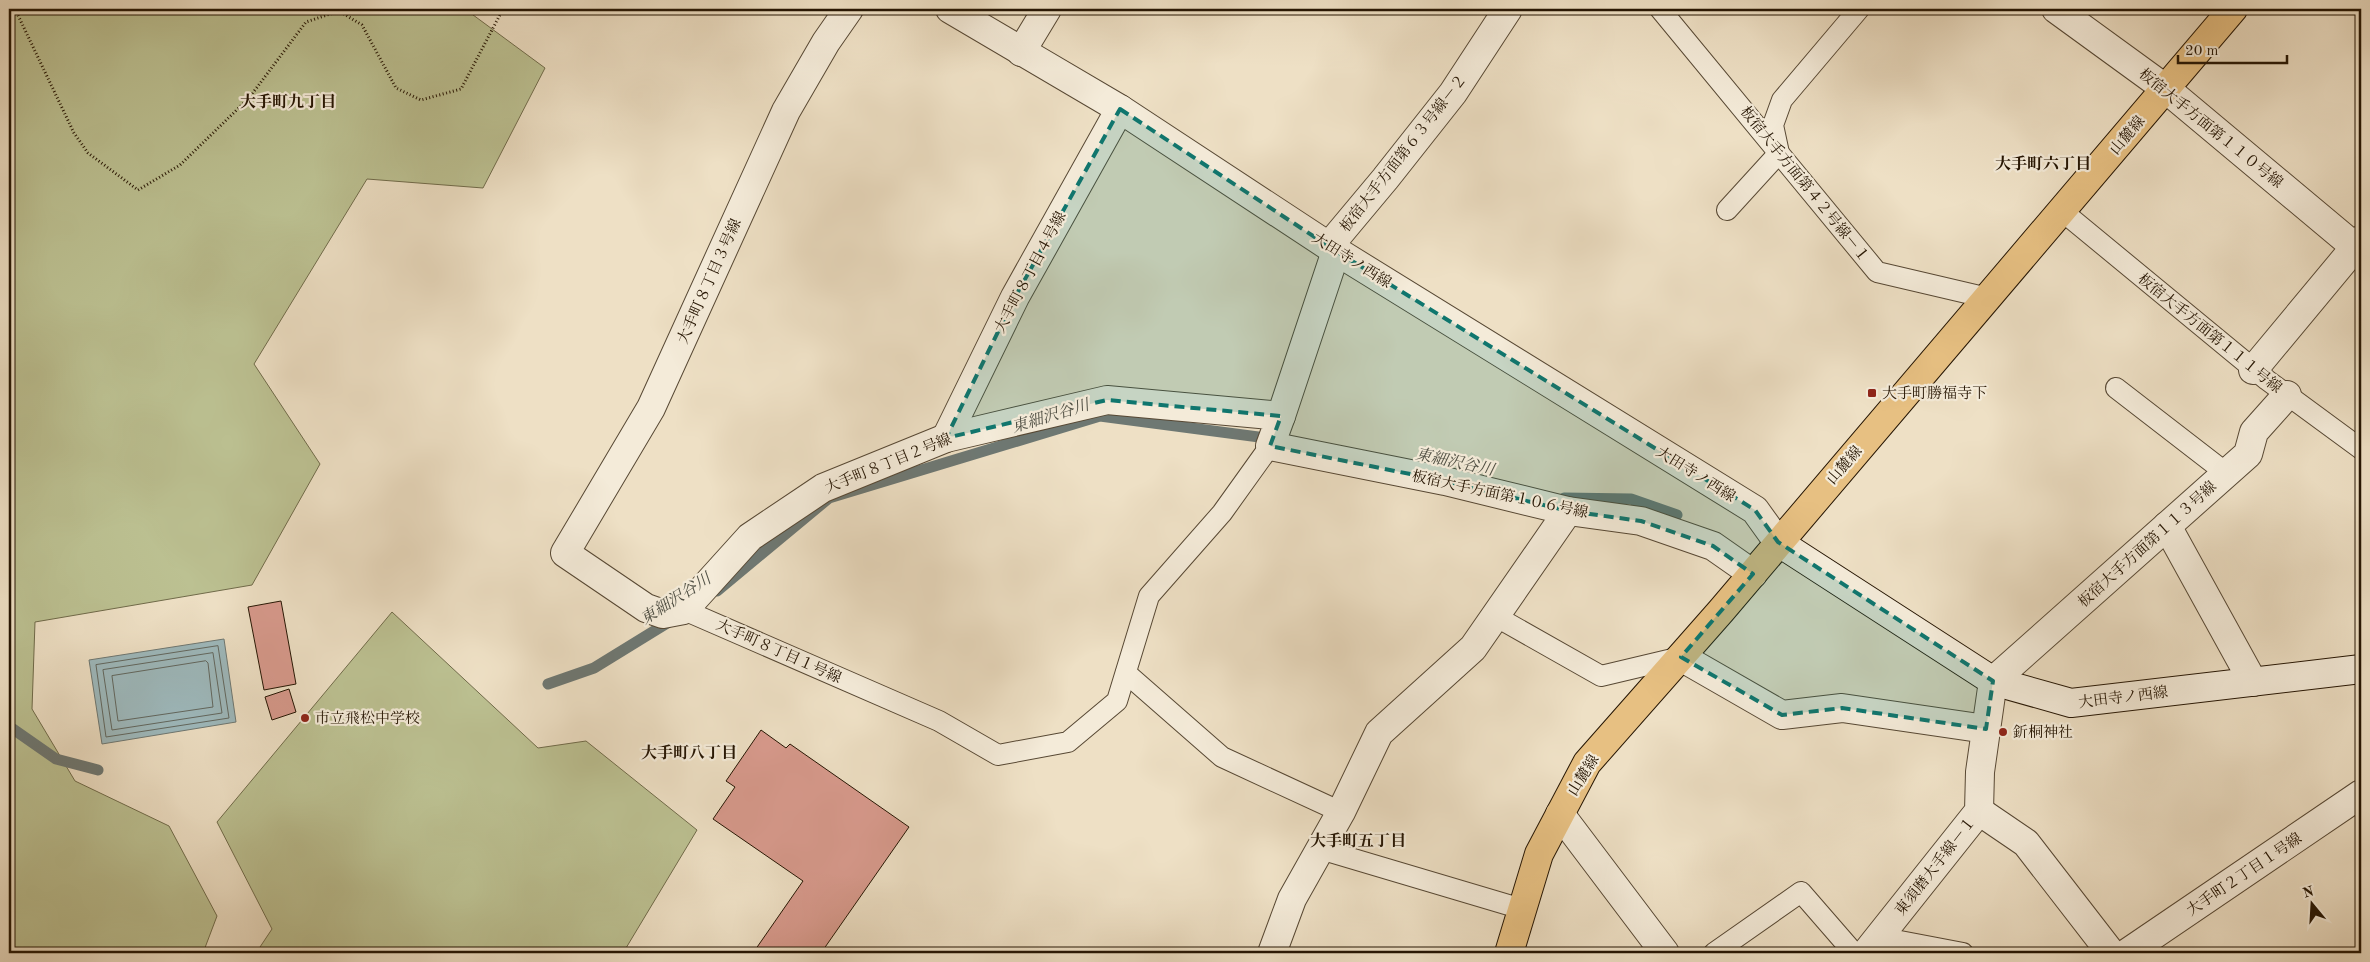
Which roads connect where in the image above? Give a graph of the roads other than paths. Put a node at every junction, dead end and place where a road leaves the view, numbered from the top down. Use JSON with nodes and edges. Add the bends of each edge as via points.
{"nodes":[{"id":1,"x":850,"y":9,"type":"edge"},
{"id":2,"x":950,"y":9,"type":"edge"},
{"id":3,"x":1047,"y":9,"type":"edge"},
{"id":4,"x":1508,"y":9,"type":"edge"},
{"id":5,"x":1660,"y":9,"type":"edge"},
{"id":6,"x":1859,"y":9,"type":"edge"},
{"id":7,"x":2056,"y":9,"type":"edge"},
{"id":8,"x":2233,"y":9,"type":"edge"},
{"id":9,"x":1021,"y":52,"type":"junction"},
{"id":10,"x":2166,"y":89,"type":"junction"},
{"id":11,"x":1120,"y":109,"type":"junction"},
{"id":12,"x":1780,"y":153,"type":"junction"},
{"id":13,"x":1727,"y":210,"type":"dead end"},
{"id":14,"x":2062,"y":211,"type":"junction"},
{"id":15,"x":2359,"y":247,"type":"edge"},
{"id":16,"x":1332,"y":249,"type":"junction"},
{"id":17,"x":1988,"y":298,"type":"junction"},
{"id":18,"x":2253,"y":370,"type":"junction"},
{"id":19,"x":2116,"y":388,"type":"dead end"},
{"id":20,"x":2287,"y":395,"type":"junction"},
{"id":21,"x":1276,"y":431,"type":"junction"},
{"id":22,"x":946,"y":438,"type":"junction"},
{"id":23,"x":2361,"y":449,"type":"edge"},
{"id":24,"x":2226,"y":473,"type":"junction"},
{"id":25,"x":1568,"y":511,"type":"junction"},
{"id":26,"x":2167,"y":526,"type":"junction"},
{"id":27,"x":1778,"y":542,"type":"junction"},
{"id":28,"x":565,"y":552,"type":"joint"},
{"id":29,"x":1753,"y":574,"type":"junction"},
{"id":30,"x":684,"y":610,"type":"junction"},
{"id":31,"x":1495,"y":616,"type":"junction"},
{"id":32,"x":1681,"y":657,"type":"junction"},
{"id":33,"x":2361,"y":670,"type":"edge"},
{"id":34,"x":1126,"y":673,"type":"junction"},
{"id":35,"x":1993,"y":681,"type":"junction"},
{"id":36,"x":2253,"y":682,"type":"junction"},
{"id":37,"x":1986,"y":729,"type":"junction"},
{"id":38,"x":998,"y":755,"type":"joint"},
{"id":39,"x":2361,"y":794,"type":"edge"},
{"id":40,"x":1979,"y":811,"type":"junction"},
{"id":41,"x":1341,"y":812,"type":"junction"},
{"id":42,"x":1560,"y":814,"type":"junction"},
{"id":43,"x":1320,"y":849,"type":"junction"},
{"id":44,"x":1522,"y":909,"type":"junction"},
{"id":45,"x":1872,"y":945,"type":"edge"},
{"id":46,"x":1272,"y":953,"type":"edge"},
{"id":47,"x":1509,"y":953,"type":"edge"},
{"id":48,"x":1665,"y":953,"type":"edge"},
{"id":49,"x":1714,"y":953,"type":"edge"},
{"id":50,"x":1854,"y":953,"type":"edge"},
{"id":51,"x":1963,"y":953,"type":"edge"},
{"id":52,"x":2112,"y":953,"type":"edge"},
{"id":53,"x":2127,"y":953,"type":"edge"}],
"edges":[{"from":1,"to":28,"type":"street","name":"大手町８丁目３号線","via":[[826,42],[786,111],[651,408]]},
{"from":2,"to":9,"type":"street","name":"大田寺ノ西線"},
{"from":3,"to":9,"type":"street"},
{"from":4,"to":16,"type":"street","name":"板宿大手方面第６３号線－２","via":[[1453,93]]},
{"from":5,"to":12,"type":"lane","name":"板宿大手方面第４２号線－１"},
{"from":6,"to":12,"type":"lane","via":[[1782,100],[1773,125]]},
{"from":7,"to":10,"type":"street","name":"板宿大手方面第１１０号線"},
{"from":8,"to":10,"type":"main road","name":"山麓線"},
{"from":9,"to":11,"type":"street","name":"大田寺ノ西線"},
{"from":10,"to":14,"type":"main road","name":"山麓線"},
{"from":10,"to":15,"type":"street","name":"板宿大手方面第１１０号線"},
{"from":11,"to":16,"type":"street","name":"大田寺ノ西線"},
{"from":11,"to":22,"type":"street","name":"大手町８丁目４号線","via":[[1016,297]]},
{"from":12,"to":13,"type":"lane"},
{"from":12,"to":17,"type":"lane","name":"板宿大手方面第４２号線－１","via":[[1877,272]]},
{"from":14,"to":17,"type":"main road","name":"山麓線"},
{"from":14,"to":18,"type":"lane","name":"板宿大手方面第１１１号線"},
{"from":15,"to":18,"type":"street"},
{"from":16,"to":21,"type":"street","name":"板宿大手方面第６３号線－２"},
{"from":16,"to":27,"type":"street","name":"大田寺ノ西線","via":[[1755,510]]},
{"from":17,"to":27,"type":"main road","name":"山麓線"},
{"from":18,"to":20,"type":"lane","name":"板宿大手方面第１１１号線"},
{"from":19,"to":24,"type":"lane"},
{"from":20,"to":23,"type":"lane","name":"板宿大手方面第１１１号線"},
{"from":20,"to":24,"type":"street","name":"板宿大手方面第１１３号線","via":[[2254,432],[2248,454]]},
{"from":21,"to":22,"type":"street","name":"大手町８丁目２号線","via":[[1107,400]]},
{"from":21,"to":25,"type":"street","name":"板宿大手方面第１０６号線","via":[[1445,481]]},
{"from":21,"to":34,"type":"lane","name":"板宿大手方面第６３号線－２","via":[[1222,513],[1149,596]]},
{"from":22,"to":30,"type":"street","name":"大手町８丁目２号線","via":[[823,488],[750,537]]},
{"from":24,"to":26,"type":"street","name":"板宿大手方面第１１３号線"},
{"from":25,"to":29,"type":"street","name":"板宿大手方面第１０６号線","via":[[1641,521],[1713,546]]},
{"from":25,"to":31,"type":"street"},
{"from":26,"to":35,"type":"street","name":"板宿大手方面第１１３号線"},
{"from":26,"to":36,"type":"street"},
{"from":27,"to":29,"type":"main road","name":"山麓線"},
{"from":27,"to":35,"type":"street","name":"大田寺ノ西線"},
{"from":28,"to":30,"type":"street","name":"大手町８丁目１号線","via":[[646,608],[664,614]]},
{"from":29,"to":32,"type":"main road","name":"山麓線"},
{"from":30,"to":38,"type":"lane","name":"大手町８丁目１号線","via":[[939,721]]},
{"from":31,"to":32,"type":"lane","via":[[1601,676]]},
{"from":31,"to":41,"type":"street","via":[[1473,648],[1378,733]]},
{"from":32,"to":37,"type":"street","via":[[1782,715],[1842,708]]},
{"from":32,"to":42,"type":"main road","name":"山麓線","via":[[1587,763]]},
{"from":33,"to":36,"type":"street","name":"大田寺ノ西線"},
{"from":34,"to":38,"type":"lane","name":"板宿大手方面第６３号線－２","via":[[1117,701],[1068,742]]},
{"from":34,"to":41,"type":"lane","via":[[1222,757]]},
{"from":35,"to":36,"type":"street","name":"大田寺ノ西線","via":[[2071,703]]},
{"from":35,"to":37,"type":"street","name":"東須磨大手線－１"},
{"from":37,"to":40,"type":"street","name":"東須磨大手線－１"},
{"from":39,"to":53,"type":"street","name":"大手町２丁目１号線"},
{"from":40,"to":45,"type":"street","name":"東須磨大手線－１"},
{"from":40,"to":52,"type":"street","via":[[2026,843]]},
{"from":41,"to":43,"type":"street"},
{"from":42,"to":44,"type":"main road","name":"山麓線","via":[[1539,854]]},
{"from":42,"to":48,"type":"street"},
{"from":43,"to":44,"type":"lane"},
{"from":43,"to":46,"type":"street","via":[[1292,899]]},
{"from":44,"to":47,"type":"main road","name":"山麓線"},
{"from":45,"to":51,"type":"lane"},
{"from":49,"to":50,"type":"lane","via":[[1801,892]]}]}
